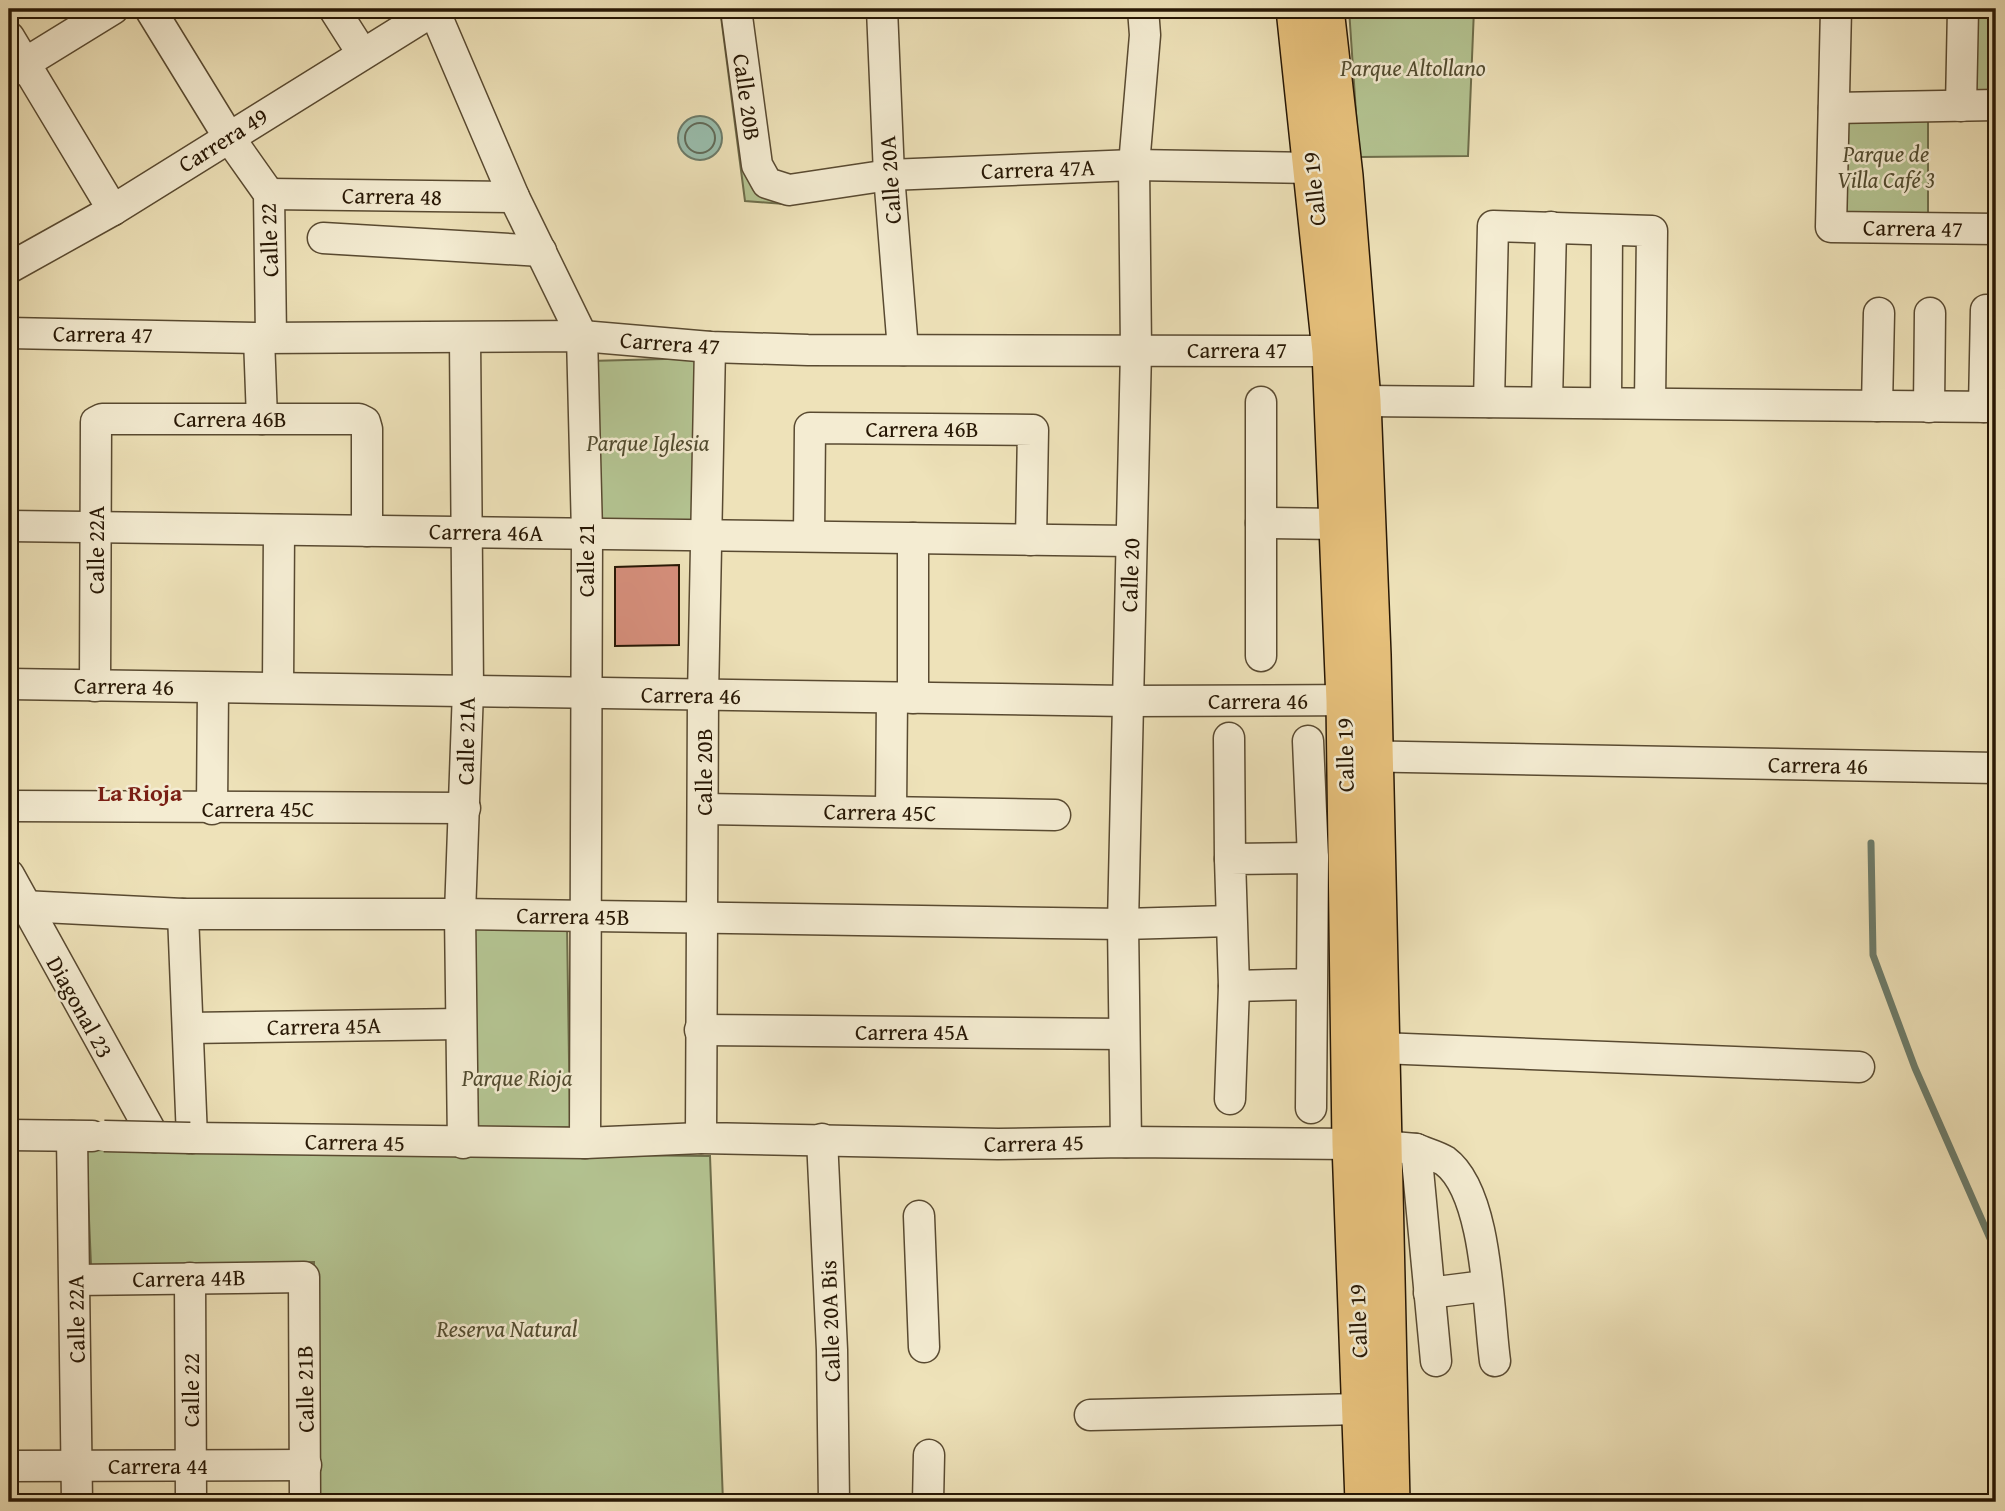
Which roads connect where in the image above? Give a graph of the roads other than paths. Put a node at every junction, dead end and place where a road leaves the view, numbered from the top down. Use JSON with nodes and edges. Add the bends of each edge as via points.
{"nodes":[{"id":1,"x":113,"y":9,"type":"edge"},
{"id":2,"x":150,"y":9,"type":"edge"},
{"id":3,"x":334,"y":9,"type":"edge"},
{"id":4,"x":435,"y":9,"type":"edge"},
{"id":5,"x":736,"y":9,"type":"edge"},
{"id":6,"x":882,"y":9,"type":"edge"},
{"id":7,"x":1143,"y":9,"type":"edge"},
{"id":8,"x":1295,"y":9,"type":"edge"},
{"id":9,"x":1325,"y":9,"type":"edge"},
{"id":10,"x":1836,"y":9,"type":"edge"},
{"id":11,"x":1963,"y":9,"type":"edge"},
{"id":12,"x":9,"y":37,"type":"edge"},
{"id":13,"x":362,"y":53,"type":"junction"},
{"id":14,"x":17,"y":68,"type":"edge"},
{"id":15,"x":1996,"y":105,"type":"edge"},
{"id":16,"x":1961,"y":106,"type":"junction"},
{"id":17,"x":1833,"y":108,"type":"junction"},
{"id":18,"x":228,"y":136,"type":"junction"},
{"id":19,"x":1134,"y":165,"type":"junction"},
{"id":20,"x":1312,"y":168,"type":"junction"},
{"id":21,"x":889,"y":175,"type":"junction"},
{"id":22,"x":767,"y":183,"type":"joint"},
{"id":23,"x":269,"y":194,"type":"junction"},
{"id":24,"x":514,"y":197,"type":"junction"},
{"id":25,"x":113,"y":210,"type":"junction"},
{"id":26,"x":1551,"y":227,"type":"junction"},
{"id":27,"x":1996,"y":229,"type":"edge"},
{"id":28,"x":1607,"y":230,"type":"junction"},
{"id":29,"x":323,"y":238,"type":"dead end"},
{"id":30,"x":541,"y":251,"type":"junction"},
{"id":31,"x":10,"y":266,"type":"edge"},
{"id":32,"x":1986,"y":310,"type":"dead end"},
{"id":33,"x":1879,"y":313,"type":"dead end"},
{"id":34,"x":1930,"y":313,"type":"dead end"},
{"id":35,"x":9,"y":333,"type":"edge"},
{"id":36,"x":582,"y":336,"type":"junction"},
{"id":37,"x":265,"y":337,"type":"junction"},
{"id":38,"x":465,"y":338,"type":"junction"},
{"id":39,"x":709,"y":347,"type":"junction"},
{"id":40,"x":903,"y":350,"type":"junction"},
{"id":41,"x":1136,"y":350,"type":"junction"},
{"id":42,"x":1331,"y":351,"type":"junction"},
{"id":43,"x":1362,"y":401,"type":"junction"},
{"id":44,"x":1261,"y":402,"type":"dead end"},
{"id":45,"x":1489,"y":402,"type":"junction"},
{"id":46,"x":1547,"y":402,"type":"junction"},
{"id":47,"x":1605,"y":403,"type":"junction"},
{"id":48,"x":1650,"y":404,"type":"junction"},
{"id":49,"x":1877,"y":406,"type":"junction"},
{"id":50,"x":1929,"y":407,"type":"junction"},
{"id":51,"x":1990,"y":407,"type":"edge"},
{"id":52,"x":102,"y":418,"type":"joint"},
{"id":53,"x":262,"y":419,"type":"junction"},
{"id":54,"x":1261,"y":523,"type":"junction"},
{"id":55,"x":1338,"y":524,"type":"junction"},
{"id":56,"x":9,"y":526,"type":"edge"},
{"id":57,"x":97,"y":526,"type":"junction"},
{"id":58,"x":279,"y":530,"type":"junction"},
{"id":59,"x":367,"y":531,"type":"junction"},
{"id":60,"x":467,"y":532,"type":"junction"},
{"id":61,"x":587,"y":533,"type":"junction"},
{"id":62,"x":706,"y":534,"type":"junction"},
{"id":63,"x":809,"y":536,"type":"junction"},
{"id":64,"x":913,"y":538,"type":"junction"},
{"id":65,"x":1031,"y":540,"type":"junction"},
{"id":66,"x":1131,"y":541,"type":"junction"},
{"id":67,"x":1261,"y":656,"type":"dead end"},
{"id":68,"x":9,"y":684,"type":"edge"},
{"id":69,"x":95,"y":686,"type":"junction"},
{"id":70,"x":278,"y":686,"type":"junction"},
{"id":71,"x":213,"y":688,"type":"junction"},
{"id":72,"x":468,"y":690,"type":"junction"},
{"id":73,"x":586,"y":692,"type":"junction"},
{"id":74,"x":703,"y":696,"type":"junction"},
{"id":75,"x":902,"y":698,"type":"junction"},
{"id":76,"x":1359,"y":700,"type":"junction"},
{"id":77,"x":1126,"y":701,"type":"junction"},
{"id":78,"x":1229,"y":738,"type":"dead end"},
{"id":79,"x":1308,"y":741,"type":"dead end"},
{"id":80,"x":1359,"y":756,"type":"junction"},
{"id":81,"x":1996,"y":768,"type":"edge"},
{"id":82,"x":9,"y":806,"type":"edge"},
{"id":83,"x":464,"y":808,"type":"junction"},
{"id":84,"x":212,"y":809,"type":"junction"},
{"id":85,"x":704,"y":809,"type":"junction"},
{"id":86,"x":891,"y":811,"type":"junction"},
{"id":87,"x":1055,"y":815,"type":"dead end"},
{"id":88,"x":1313,"y":858,"type":"junction"},
{"id":89,"x":1230,"y":859,"type":"junction"},
{"id":90,"x":9,"y":875,"type":"edge"},
{"id":91,"x":23,"y":906,"type":"junction"},
{"id":92,"x":183,"y":914,"type":"junction"},
{"id":93,"x":460,"y":914,"type":"junction"},
{"id":94,"x":587,"y":917,"type":"junction"},
{"id":95,"x":702,"y":919,"type":"junction"},
{"id":96,"x":1231,"y":921,"type":"junction"},
{"id":97,"x":1347,"y":923,"type":"junction"},
{"id":98,"x":1123,"y":924,"type":"junction"},
{"id":99,"x":1311,"y":927,"type":"junction"},
{"id":100,"x":1311,"y":984,"type":"junction"},
{"id":101,"x":1234,"y":986,"type":"junction"},
{"id":102,"x":460,"y":1024,"type":"junction"},
{"id":103,"x":188,"y":1028,"type":"junction"},
{"id":104,"x":700,"y":1030,"type":"junction"},
{"id":105,"x":1124,"y":1034,"type":"junction"},
{"id":106,"x":1380,"y":1048,"type":"junction"},
{"id":107,"x":1859,"y":1068,"type":"dead end"},
{"id":108,"x":1230,"y":1099,"type":"dead end"},
{"id":109,"x":1311,"y":1108,"type":"dead end"},
{"id":110,"x":9,"y":1135,"type":"edge"},
{"id":111,"x":72,"y":1136,"type":"junction"},
{"id":112,"x":154,"y":1137,"type":"dead end"},
{"id":113,"x":191,"y":1138,"type":"junction"},
{"id":114,"x":709,"y":1138,"type":"junction"},
{"id":115,"x":822,"y":1139,"type":"junction"},
{"id":116,"x":1126,"y":1142,"type":"junction"},
{"id":117,"x":463,"y":1143,"type":"junction"},
{"id":118,"x":585,"y":1143,"type":"junction"},
{"id":119,"x":1383,"y":1146,"type":"junction"},
{"id":120,"x":919,"y":1216,"type":"dead end"},
{"id":121,"x":304,"y":1277,"type":"joint"},
{"id":122,"x":190,"y":1278,"type":"junction"},
{"id":123,"x":75,"y":1280,"type":"junction"},
{"id":124,"x":1485,"y":1286,"type":"junction"},
{"id":125,"x":1429,"y":1293,"type":"junction"},
{"id":126,"x":924,"y":1348,"type":"dead end"},
{"id":127,"x":1436,"y":1361,"type":"dead end"},
{"id":128,"x":1495,"y":1361,"type":"dead end"},
{"id":129,"x":1362,"y":1409,"type":"junction"},
{"id":130,"x":1090,"y":1415,"type":"dead end"},
{"id":131,"x":929,"y":1455,"type":"dead end"},
{"id":132,"x":306,"y":1465,"type":"junction"},
{"id":133,"x":9,"y":1466,"type":"edge"},
{"id":134,"x":79,"y":1466,"type":"junction"},
{"id":135,"x":191,"y":1466,"type":"junction"},
{"id":136,"x":78,"y":1502,"type":"edge"},
{"id":137,"x":191,"y":1502,"type":"edge"},
{"id":138,"x":305,"y":1502,"type":"edge"},
{"id":139,"x":834,"y":1502,"type":"edge"},
{"id":140,"x":928,"y":1502,"type":"edge"},
{"id":141,"x":1364,"y":1502,"type":"edge"},
{"id":142,"x":1391,"y":1502,"type":"edge"}],
"edges":[{"from":1,"to":14,"type":"street"},
{"from":2,"to":18,"type":"street","name":"Calle 22"},
{"from":3,"to":13,"type":"street"},
{"from":4,"to":13,"type":"street","name":"Carrera 49"},
{"from":4,"to":24,"type":"street","name":"Calle 21"},
{"from":5,"to":22,"type":"street","name":"Calle 20B","via":[[757,165]]},
{"from":6,"to":21,"type":"street","name":"Calle 20A"},
{"from":7,"to":19,"type":"street","name":"Calle 20"},
{"from":8,"to":20,"type":"main road","name":"Calle 19"},
{"from":9,"to":43,"type":"main road","name":"Calle 19"},
{"from":10,"to":17,"type":"street"},
{"from":11,"to":16,"type":"street"},
{"from":12,"to":14,"type":"street"},
{"from":13,"to":18,"type":"street","name":"Carrera 49"},
{"from":14,"to":25,"type":"street"},
{"from":15,"to":16,"type":"street"},
{"from":16,"to":17,"type":"street"},
{"from":17,"to":27,"type":"street","name":"Carrera 47","via":[[1831,227]]},
{"from":18,"to":23,"type":"street","name":"Calle 22"},
{"from":18,"to":25,"type":"street","name":"Carrera 49"},
{"from":19,"to":20,"type":"street","name":"Carrera 47A"},
{"from":19,"to":21,"type":"street","name":"Carrera 47A"},
{"from":19,"to":41,"type":"street","name":"Calle 20"},
{"from":20,"to":42,"type":"main road","name":"Calle 19"},
{"from":21,"to":22,"type":"street","name":"Carrera 47A","via":[[789,190]]},
{"from":21,"to":40,"type":"street","name":"Calle 20A"},
{"from":23,"to":24,"type":"street","name":"Carrera 48"},
{"from":23,"to":37,"type":"street","name":"Calle 22"},
{"from":24,"to":30,"type":"street","name":"Calle 21"},
{"from":25,"to":31,"type":"street","name":"Carrera 49"},
{"from":26,"to":28,"type":"street"},
{"from":26,"to":45,"type":"street","via":[[1493,226]]},
{"from":26,"to":46,"type":"street"},
{"from":28,"to":47,"type":"street"},
{"from":28,"to":48,"type":"street","via":[[1652,231]]},
{"from":29,"to":30,"type":"street"},
{"from":30,"to":36,"type":"street","name":"Calle 21"},
{"from":32,"to":51,"type":"street"},
{"from":33,"to":49,"type":"street"},
{"from":34,"to":50,"type":"street"},
{"from":35,"to":37,"type":"street","name":"Carrera 47"},
{"from":36,"to":38,"type":"street","name":"Carrera 47"},
{"from":36,"to":39,"type":"street","name":"Carrera 47"},
{"from":36,"to":61,"type":"street","name":"Calle 21"},
{"from":37,"to":38,"type":"street","name":"Carrera 47"},
{"from":37,"to":53,"type":"street","name":"Calle 22"},
{"from":38,"to":60,"type":"street","name":"Calle 21A"},
{"from":39,"to":40,"type":"street","name":"Carrera 47"},
{"from":39,"to":62,"type":"street","name":"Calle 20B"},
{"from":40,"to":41,"type":"street","name":"Carrera 47"},
{"from":41,"to":42,"type":"street","name":"Carrera 47"},
{"from":41,"to":66,"type":"street","name":"Calle 20"},
{"from":42,"to":55,"type":"main road","name":"Calle 19"},
{"from":43,"to":45,"type":"street"},
{"from":43,"to":76,"type":"main road","name":"Calle 19"},
{"from":44,"to":54,"type":"street"},
{"from":45,"to":46,"type":"street"},
{"from":46,"to":47,"type":"street"},
{"from":47,"to":48,"type":"street"},
{"from":48,"to":49,"type":"street"},
{"from":49,"to":50,"type":"street"},
{"from":50,"to":51,"type":"street"},
{"from":52,"to":53,"type":"street","name":"Carrera 46B"},
{"from":52,"to":57,"type":"street","name":"Calle 22A","via":[[94,431]]},
{"from":53,"to":59,"type":"street","name":"Carrera 46B","via":[[365,422]]},
{"from":54,"to":55,"type":"street"},
{"from":54,"to":67,"type":"street"},
{"from":55,"to":76,"type":"main road","name":"Calle 19"},
{"from":56,"to":57,"type":"street","name":"Carrera 46A"},
{"from":57,"to":58,"type":"street","name":"Carrera 46A"},
{"from":57,"to":69,"type":"street","name":"Calle 22A"},
{"from":58,"to":59,"type":"street","name":"Carrera 46A"},
{"from":58,"to":70,"type":"street"},
{"from":59,"to":60,"type":"street","name":"Carrera 46A"},
{"from":60,"to":61,"type":"street","name":"Carrera 46A"},
{"from":60,"to":72,"type":"street","name":"Calle 21A"},
{"from":61,"to":62,"type":"street","name":"Carrera 46A"},
{"from":61,"to":73,"type":"street","name":"Calle 21"},
{"from":62,"to":63,"type":"street","name":"Carrera 46A"},
{"from":62,"to":74,"type":"street","name":"Calle 20B"},
{"from":63,"to":64,"type":"street","name":"Carrera 46A"},
{"from":63,"to":65,"type":"street","name":"Carrera 46B","via":[[810,428],[1033,430]]},
{"from":64,"to":65,"type":"street","name":"Carrera 46A"},
{"from":64,"to":75,"type":"street"},
{"from":65,"to":66,"type":"street","name":"Carrera 46A"},
{"from":66,"to":77,"type":"street","name":"Calle 20"},
{"from":68,"to":69,"type":"street","name":"Carrera 46"},
{"from":69,"to":71,"type":"street","name":"Carrera 46"},
{"from":70,"to":71,"type":"street","name":"Carrera 46"},
{"from":70,"to":72,"type":"street","name":"Carrera 46"},
{"from":71,"to":84,"type":"street"},
{"from":72,"to":73,"type":"street","name":"Carrera 46"},
{"from":72,"to":83,"type":"street","name":"Calle 21A"},
{"from":73,"to":74,"type":"street","name":"Carrera 46"},
{"from":73,"to":94,"type":"street","name":"Calle 21"},
{"from":74,"to":75,"type":"street","name":"Carrera 46"},
{"from":74,"to":85,"type":"street","name":"Calle 20B"},
{"from":75,"to":77,"type":"street","name":"Carrera 46"},
{"from":75,"to":86,"type":"street"},
{"from":76,"to":77,"type":"street","name":"Carrera 46"},
{"from":76,"to":80,"type":"main road","name":"Calle 19"},
{"from":77,"to":98,"type":"street","name":"Calle 20"},
{"from":78,"to":89,"type":"street"},
{"from":79,"to":88,"type":"street"},
{"from":80,"to":81,"type":"street","name":"Carrera 46"},
{"from":80,"to":97,"type":"main road","name":"Calle 19"},
{"from":80,"to":106,"type":"main road","name":"Calle 19"},
{"from":82,"to":84,"type":"street","name":"Carrera 45C"},
{"from":83,"to":84,"type":"street","name":"Carrera 45C"},
{"from":83,"to":93,"type":"street","name":"Calle 21A"},
{"from":85,"to":86,"type":"street","name":"Carrera 45C"},
{"from":85,"to":95,"type":"street","name":"Calle 20B"},
{"from":86,"to":87,"type":"street","name":"Carrera 45C"},
{"from":88,"to":89,"type":"street"},
{"from":88,"to":99,"type":"street"},
{"from":89,"to":96,"type":"street"},
{"from":90,"to":91,"type":"street","name":"Diagonal 23"},
{"from":91,"to":92,"type":"street","name":"Carrera 45B"},
{"from":91,"to":112,"type":"street","name":"Diagonal 23"},
{"from":92,"to":93,"type":"street","name":"Carrera 45B"},
{"from":92,"to":103,"type":"street"},
{"from":93,"to":94,"type":"street","name":"Carrera 45B"},
{"from":93,"to":102,"type":"street","name":"Calle 21A"},
{"from":94,"to":95,"type":"street","name":"Carrera 45B"},
{"from":94,"to":118,"type":"street","name":"Calle 21"},
{"from":95,"to":98,"type":"street","name":"Carrera 45B"},
{"from":95,"to":104,"type":"street","name":"Calle 20B"},
{"from":96,"to":98,"type":"street","name":"Carrera 45B"},
{"from":96,"to":101,"type":"street"},
{"from":97,"to":99,"type":"street"},
{"from":97,"to":119,"type":"main road","name":"Calle 19"},
{"from":98,"to":105,"type":"street","name":"Calle 20"},
{"from":99,"to":100,"type":"street"},
{"from":100,"to":101,"type":"street"},
{"from":100,"to":109,"type":"street"},
{"from":101,"to":108,"type":"street"},
{"from":102,"to":103,"type":"street","name":"Carrera 45A"},
{"from":102,"to":117,"type":"street","name":"Calle 21A"},
{"from":103,"to":113,"type":"street"},
{"from":104,"to":105,"type":"street","name":"Carrera 45A"},
{"from":104,"to":114,"type":"street","name":"Calle 20B"},
{"from":105,"to":116,"type":"street","name":"Calle 20"},
{"from":106,"to":107,"type":"street"},
{"from":106,"to":119,"type":"main road","name":"Calle 19"},
{"from":110,"to":111,"type":"street","name":"Carrera 45"},
{"from":111,"to":113,"type":"street","name":"Carrera 45","bridge":true},
{"from":111,"to":123,"type":"street","name":"Calle 22A"},
{"from":113,"to":117,"type":"street","name":"Carrera 45"},
{"from":114,"to":115,"type":"street","name":"Carrera 45"},
{"from":114,"to":118,"type":"street","name":"Carrera 45"},
{"from":115,"to":116,"type":"street","name":"Carrera 45"},
{"from":115,"to":139,"type":"street","name":"Calle 20A Bis"},
{"from":116,"to":119,"type":"street","name":"Carrera 45"},
{"from":117,"to":118,"type":"street","name":"Carrera 45"},
{"from":119,"to":124,"type":"street","via":[[1445,1161],[1467,1188],[1479,1233]]},
{"from":119,"to":125,"type":"street"},
{"from":119,"to":129,"type":"main road","name":"Calle 19"},
{"from":119,"to":142,"type":"main road","name":"Calle 19"},
{"from":120,"to":126,"type":"street"},
{"from":121,"to":122,"type":"street","name":"Carrera 44B"},
{"from":121,"to":132,"type":"street","name":"Calle 21B"},
{"from":122,"to":123,"type":"street","name":"Carrera 44B"},
{"from":122,"to":135,"type":"street","name":"Calle 22"},
{"from":123,"to":134,"type":"street","name":"Calle 22A"},
{"from":124,"to":125,"type":"street"},
{"from":124,"to":128,"type":"street"},
{"from":125,"to":127,"type":"street"},
{"from":129,"to":130,"type":"street"},
{"from":129,"to":141,"type":"main road","name":"Calle 19"},
{"from":131,"to":140,"type":"street"},
{"from":132,"to":135,"type":"street","name":"Carrera 44"},
{"from":132,"to":138,"type":"street","name":"Calle 21B"},
{"from":133,"to":134,"type":"street","name":"Carrera 44"},
{"from":134,"to":135,"type":"street","name":"Carrera 44"},
{"from":134,"to":136,"type":"street","name":"Calle 22A"},
{"from":135,"to":137,"type":"street","name":"Calle 22"}]}
